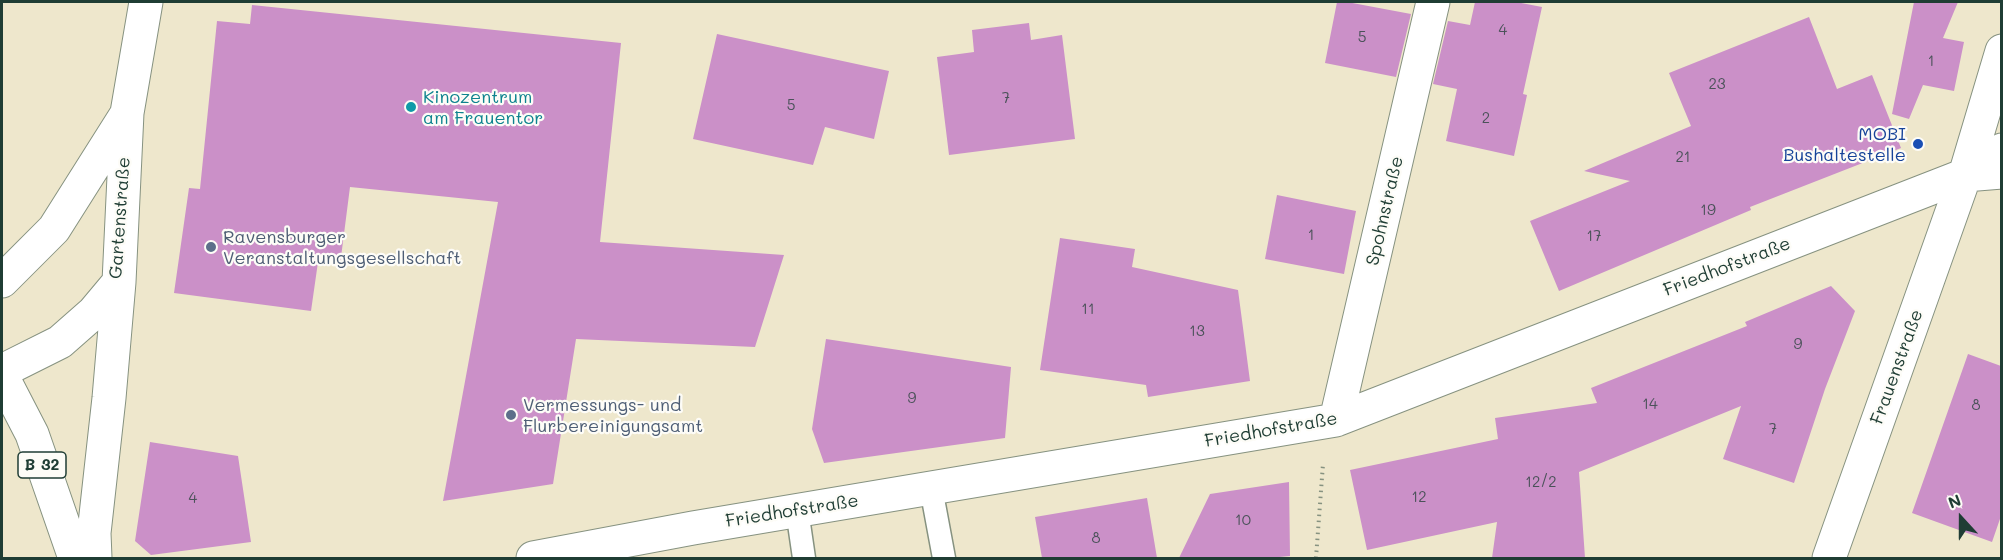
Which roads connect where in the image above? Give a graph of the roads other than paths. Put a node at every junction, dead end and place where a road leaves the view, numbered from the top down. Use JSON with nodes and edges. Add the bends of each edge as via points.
{"nodes":[{"id":1,"x":146,"y":2,"type":"edge"},
{"id":2,"x":1433,"y":2,"type":"edge"},
{"id":3,"x":2001,"y":51,"type":"edge"},
{"id":4,"x":127,"y":114,"type":"junction"},
{"id":5,"x":2001,"y":150,"type":"edge"},
{"id":6,"x":2001,"y":172,"type":"edge"},
{"id":7,"x":1965,"y":175,"type":"junction"},
{"id":8,"x":2,"y":281,"type":"edge"},
{"id":9,"x":119,"y":282,"type":"junction"},
{"id":10,"x":2,"y":373,"type":"edge"},
{"id":11,"x":1336,"y":420,"type":"junction"},
{"id":12,"x":931,"y":488,"type":"junction"},
{"id":13,"x":797,"y":510,"type":"junction"},
{"id":14,"x":75,"y":558,"type":"edge"},
{"id":15,"x":95,"y":558,"type":"edge"},
{"id":16,"x":533,"y":558,"type":"edge"},
{"id":17,"x":804,"y":558,"type":"edge"},
{"id":18,"x":944,"y":558,"type":"edge"},
{"id":19,"x":1828,"y":558,"type":"edge"}],
"edges":[{"from":1,"to":4,"type":"street","name":"Gartenstraße"},
{"from":2,"to":11,"type":"street","name":"Spohnstraße"},
{"from":3,"to":7,"type":"street","name":"Frauenstraße"},
{"from":4,"to":8,"type":"street","name":"Gartenstraße","via":[[54,229]]},
{"from":4,"to":9,"type":"street","name":"Gartenstraße"},
{"from":5,"to":7,"type":"street","name":"Friedhofstraße"},
{"from":6,"to":7,"type":"street"},
{"from":7,"to":11,"type":"street","name":"Friedhofstraße"},
{"from":7,"to":19,"type":"street","name":"Frauenstraße"},
{"from":9,"to":10,"type":"street","name":"Gartenstraße","via":[[93,313],[60,342]]},
{"from":9,"to":15,"type":"street","via":[[94,532]]},
{"from":10,"to":14,"type":"street","number":"B 32","via":[[32,434]]},
{"from":11,"to":12,"type":"street","name":"Friedhofstraße"},
{"from":12,"to":13,"type":"street","name":"Friedhofstraße"},
{"from":12,"to":18,"type":"lane"},
{"from":13,"to":16,"type":"street","name":"Friedhofstraße"},
{"from":13,"to":17,"type":"lane"}]}
